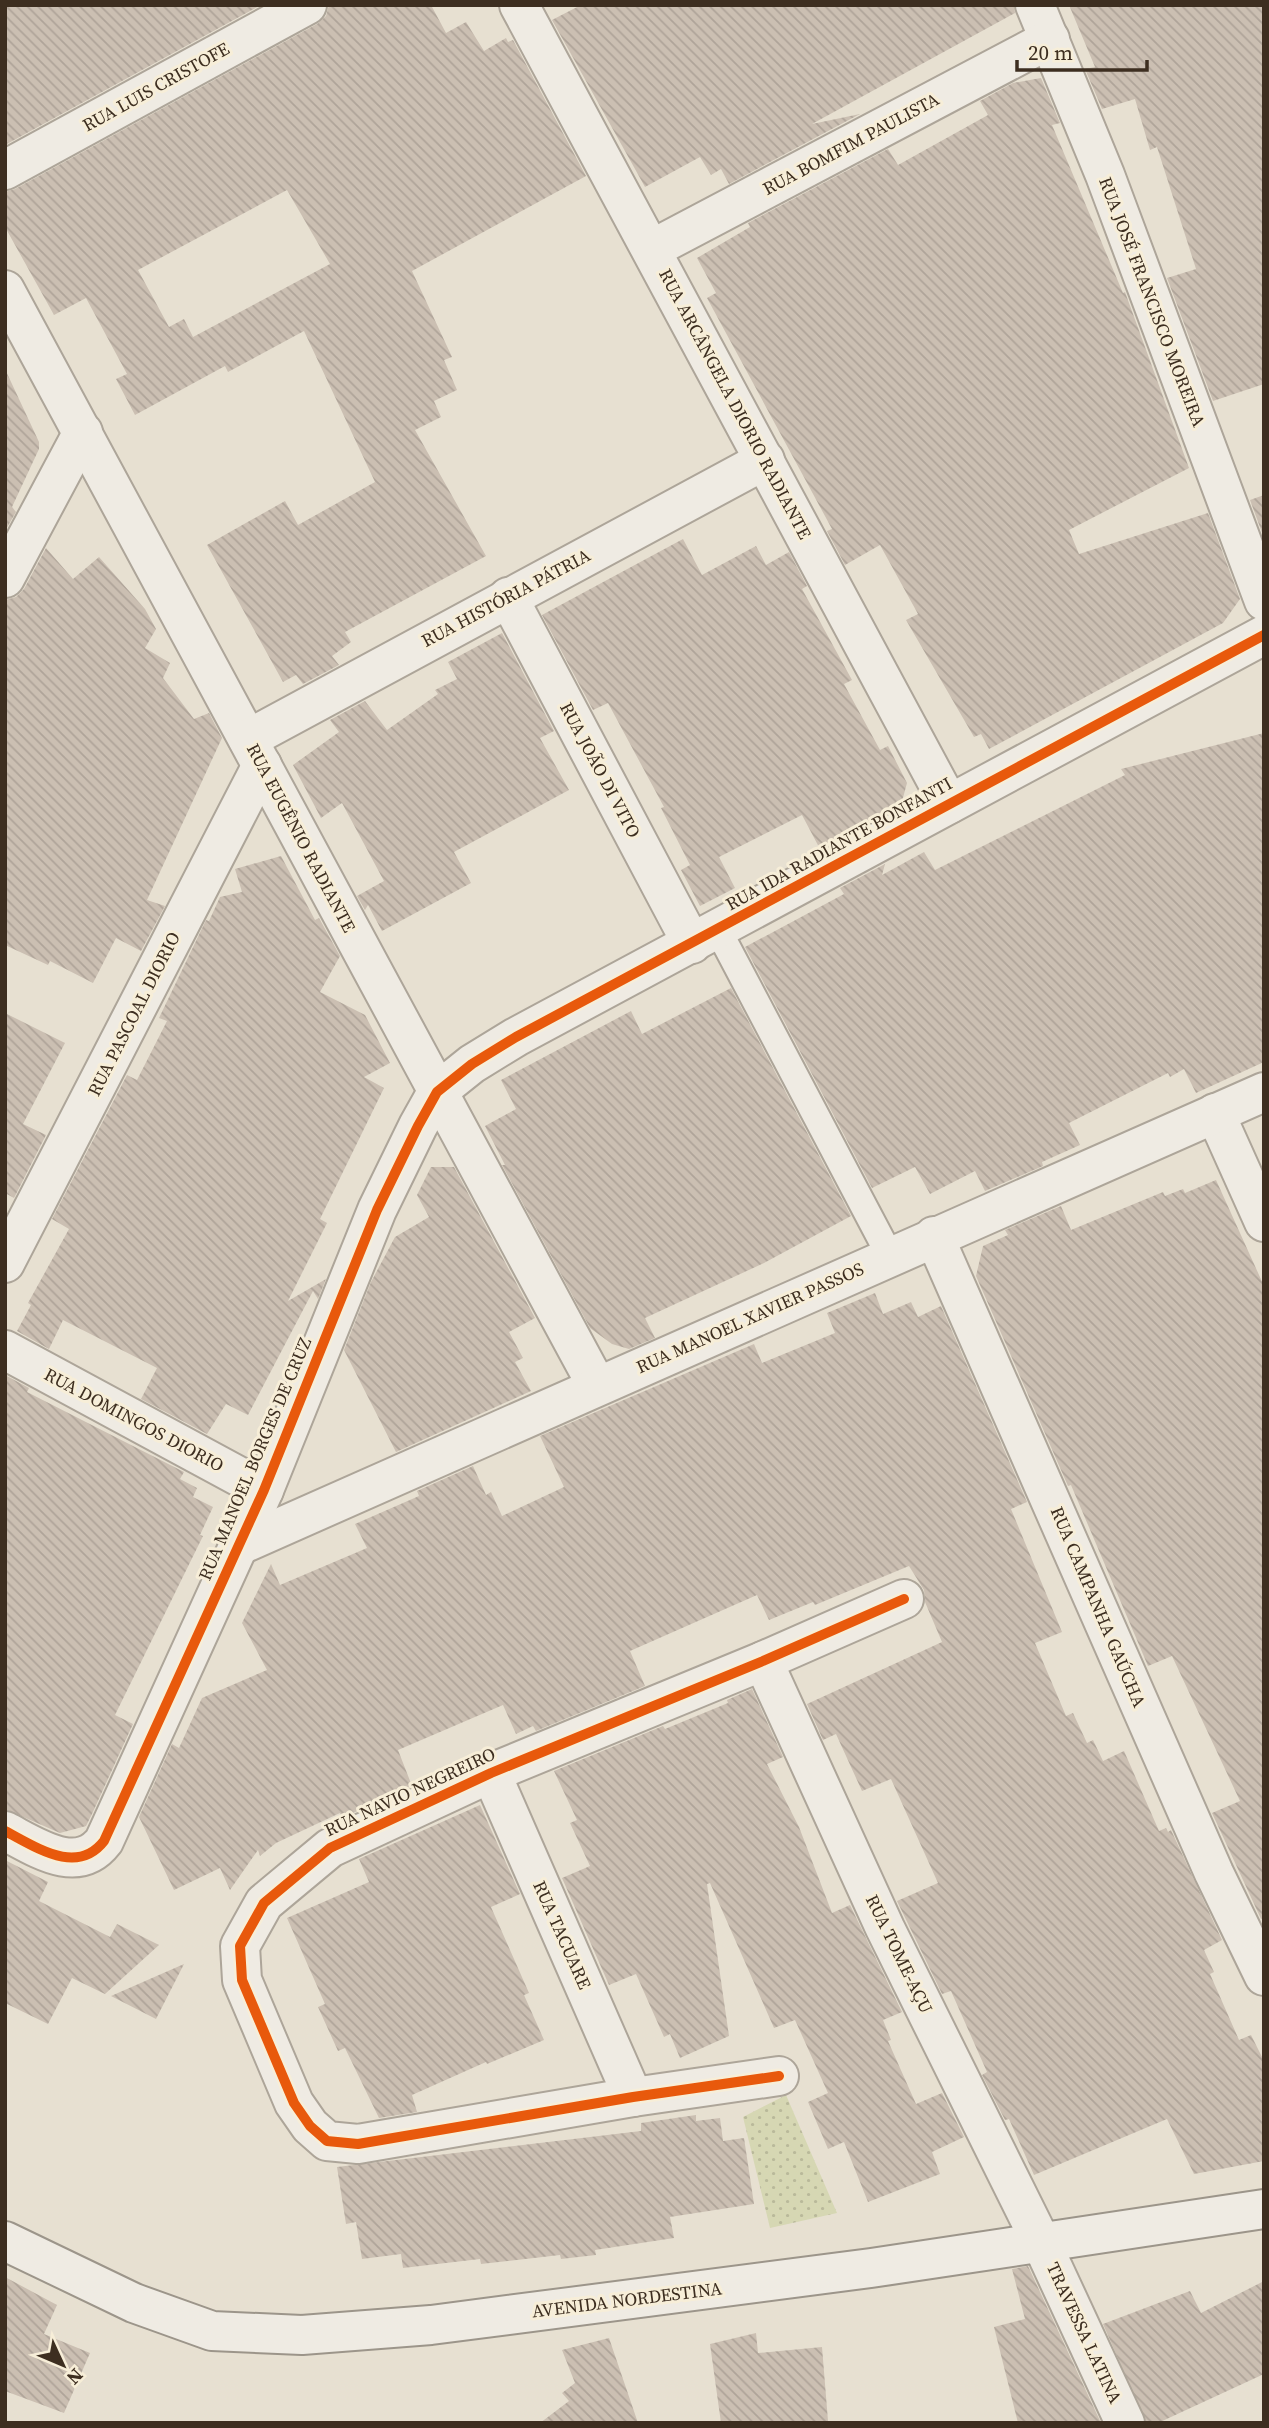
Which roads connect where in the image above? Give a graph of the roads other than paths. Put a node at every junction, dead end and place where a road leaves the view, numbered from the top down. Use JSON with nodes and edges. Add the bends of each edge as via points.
{"nodes":[{"id":1,"x":307,"y":5,"type":"edge"},
{"id":2,"x":519,"y":5,"type":"edge"},
{"id":3,"x":1042,"y":22,"type":"edge"},
{"id":4,"x":5,"y":170,"type":"edge"},
{"id":5,"x":652,"y":249,"type":"junction"},
{"id":6,"x":5,"y":290,"type":"edge"},
{"id":7,"x":83,"y":432,"type":"junction"},
{"id":8,"x":765,"y":460,"type":"junction"},
{"id":9,"x":5,"y":578,"type":"edge"},
{"id":10,"x":508,"y":597,"type":"junction"},
{"id":11,"x":1264,"y":601,"type":"edge"},
{"id":12,"x":1264,"y":635,"type":"edge"},
{"id":13,"x":255,"y":752,"type":"junction"},
{"id":14,"x":949,"y":804,"type":"junction"},
{"id":15,"x":705,"y":937,"type":"junction"},
{"id":16,"x":1264,"y":1092,"type":"edge"},
{"id":17,"x":437,"y":1093,"type":"junction"},
{"id":18,"x":1215,"y":1113,"type":"junction"},
{"id":19,"x":1264,"y":1222,"type":"edge"},
{"id":20,"x":934,"y":1236,"type":"junction"},
{"id":21,"x":890,"y":1256,"type":"junction"},
{"id":22,"x":5,"y":1263,"type":"edge"},
{"id":23,"x":5,"y":1350,"type":"edge"},
{"id":24,"x":597,"y":1386,"type":"junction"},
{"id":25,"x":264,"y":1490,"type":"junction"},
{"id":26,"x":238,"y":1546,"type":"junction"},
{"id":27,"x":904,"y":1599,"type":"dead end"},
{"id":28,"x":763,"y":1661,"type":"junction"},
{"id":29,"x":491,"y":1773,"type":"junction"},
{"id":30,"x":5,"y":1831,"type":"edge"},
{"id":31,"x":1264,"y":1976,"type":"edge"},
{"id":32,"x":779,"y":2076,"type":"dead end"},
{"id":33,"x":633,"y":2097,"type":"junction"},
{"id":34,"x":1264,"y":2209,"type":"edge"},
{"id":35,"x":5,"y":2241,"type":"edge"},
{"id":36,"x":1042,"y":2244,"type":"junction"},
{"id":37,"x":1125,"y":2423,"type":"edge"}],
"edges":[{"from":1,"to":4,"type":"street","name":"RUA LUIS CRISTOFE"},
{"from":2,"to":5,"type":"street","name":"RUA ARCÂNGELA DIORIO RADIANTE"},
{"from":3,"to":5,"type":"street","name":"RUA BOMFIM PAULISTA"},
{"from":3,"to":11,"type":"street","name":"RUA JOSÉ FRANCISCO MOREIRA","via":[[1105,175]]},
{"from":5,"to":8,"type":"street","name":"RUA ARCÂNGELA DIORIO RADIANTE"},
{"from":6,"to":7,"type":"street","name":"RUA EUGÊNIO RADIANTE"},
{"from":7,"to":9,"type":"street"},
{"from":7,"to":13,"type":"street","name":"RUA EUGÊNIO RADIANTE"},
{"from":8,"to":10,"type":"street","name":"RUA HISTÓRIA PÁTRIA"},
{"from":8,"to":14,"type":"street","name":"RUA ARCÂNGELA DIORIO RADIANTE"},
{"from":10,"to":13,"type":"street","name":"RUA HISTÓRIA PÁTRIA"},
{"from":10,"to":15,"type":"street","name":"RUA JOÃO DI VITO"},
{"from":12,"to":14,"type":"street","name":"RUA IDA RADIANTE BONFANTI"},
{"from":13,"to":17,"type":"street","name":"RUA EUGÊNIO RADIANTE"},
{"from":13,"to":22,"type":"street","name":"RUA PASCOAL DIORIO"},
{"from":14,"to":15,"type":"street","name":"RUA IDA RADIANTE BONFANTI"},
{"from":15,"to":17,"type":"street","name":"RUA IDA RADIANTE BONFANTI","via":[[516,1037],[472,1063]]},
{"from":15,"to":21,"type":"lane"},
{"from":16,"to":18,"type":"street","name":"RUA MANOEL XAVIER PASSOS"},
{"from":17,"to":24,"type":"street","name":"RUA EUGÊNIO RADIANTE"},
{"from":17,"to":25,"type":"street","name":"RUA MANOEL BORGES DE CRUZ","via":[[377,1210]]},
{"from":18,"to":19,"type":"street"},
{"from":18,"to":20,"type":"street","name":"RUA MANOEL XAVIER PASSOS"},
{"from":20,"to":21,"type":"street","name":"RUA MANOEL XAVIER PASSOS"},
{"from":20,"to":31,"type":"street","name":"RUA CAMPANHA GAÚCHA","via":[[1214,1873]]},
{"from":21,"to":24,"type":"street","name":"RUA MANOEL XAVIER PASSOS"},
{"from":23,"to":25,"type":"street","name":"RUA DOMINGOS DIORIO"},
{"from":24,"to":26,"type":"street","name":"RUA MANOEL XAVIER PASSOS"},
{"from":25,"to":26,"type":"street","name":"RUA MANOEL BORGES DE CRUZ"},
{"from":26,"to":30,"type":"street","name":"RUA MANOEL BORGES DE CRUZ","via":[[96,1851],[82,1858],[64,1858]]},
{"from":27,"to":28,"type":"street","name":"RUA NAVIO NEGREIRO"},
{"from":28,"to":29,"type":"street","name":"RUA NAVIO NEGREIRO"},
{"from":28,"to":36,"type":"street","name":"RUA TOME-AÇU","via":[[885,1928]]},
{"from":29,"to":33,"type":"street","name":"RUA TACUARE"},
{"from":29,"to":33,"type":"street","name":"RUA NAVIO NEGREIRO","via":[[330,1848],[264,1903],[240,1946],[242,1980],[294,2103],[327,2141],[358,2144]]},
{"from":32,"to":33,"type":"street","name":"RUA NAVIO NEGREIRO"},
{"from":34,"to":36,"type":"street","name":"AVENIDA NORDESTINA"},
{"from":35,"to":36,"type":"street","name":"AVENIDA NORDESTINA","via":[[134,2303],[212,2331],[302,2335],[432,2325]]},
{"from":36,"to":37,"type":"street","name":"TRAVESSA LATINA"}]}
